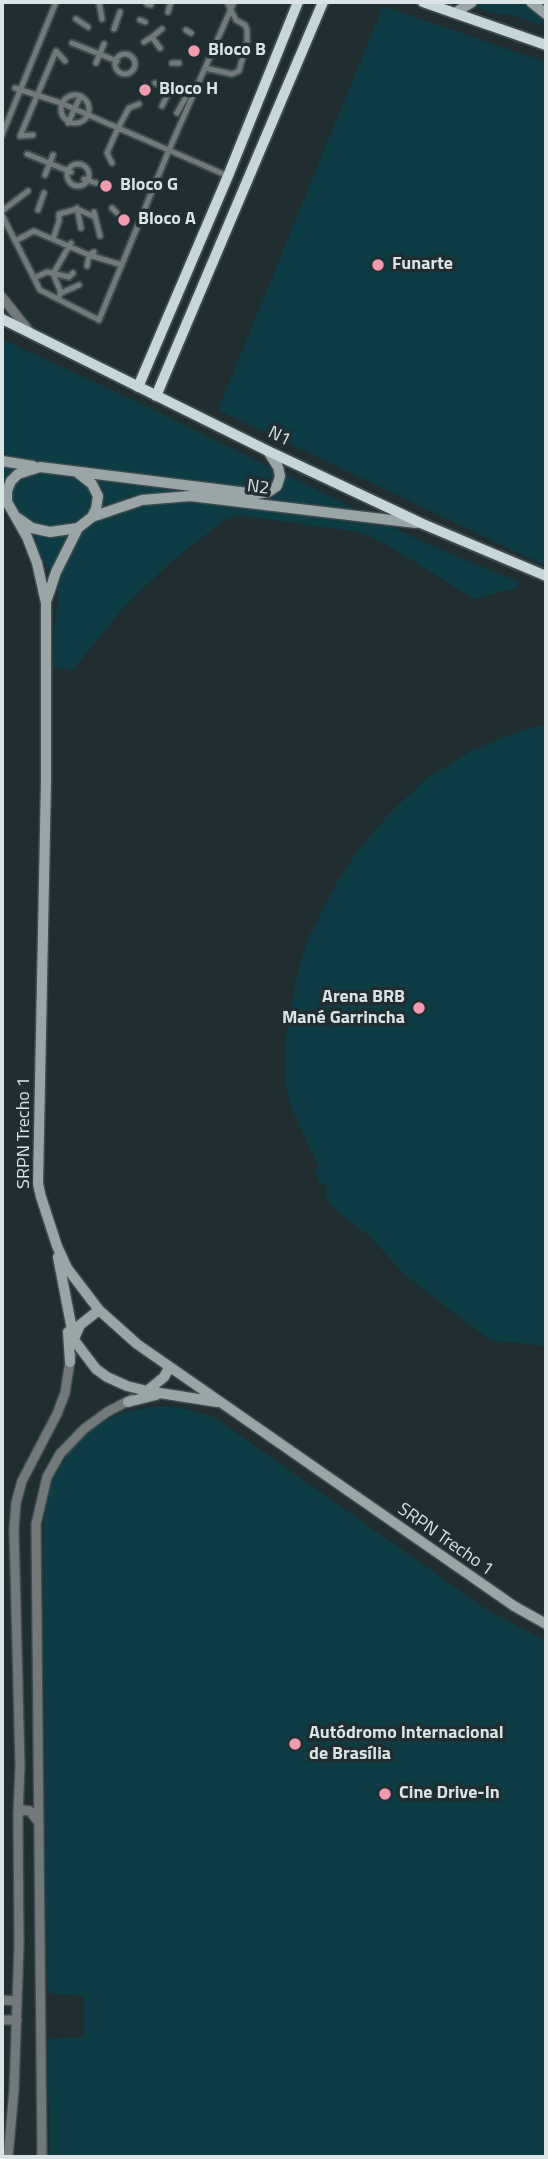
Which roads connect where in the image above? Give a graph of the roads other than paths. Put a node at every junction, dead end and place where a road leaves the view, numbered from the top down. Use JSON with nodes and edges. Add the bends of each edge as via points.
{"nodes":[{"id":1,"x":56,"y":2,"type":"edge"},
{"id":2,"x":171,"y":2,"type":"edge"},
{"id":3,"x":227,"y":2,"type":"edge"},
{"id":4,"x":234,"y":2,"type":"edge"},
{"id":5,"x":298,"y":2,"type":"edge"},
{"id":6,"x":323,"y":2,"type":"edge"},
{"id":7,"x":423,"y":2,"type":"edge"},
{"id":8,"x":472,"y":2,"type":"edge"},
{"id":9,"x":531,"y":2,"type":"edge"},
{"id":10,"x":99,"y":5,"type":"edge"},
{"id":11,"x":230,"y":11,"type":"junction"},
{"id":12,"x":120,"y":12,"type":"dead end"},
{"id":13,"x":168,"y":12,"type":"dead end"},
{"id":14,"x":455,"y":13,"type":"junction"},
{"id":15,"x":546,"y":14,"type":"edge"},
{"id":16,"x":76,"y":19,"type":"dead end"},
{"id":17,"x":102,"y":19,"type":"dead end"},
{"id":18,"x":88,"y":27,"type":"dead end"},
{"id":19,"x":114,"y":29,"type":"dead end"},
{"id":20,"x":162,"y":29,"type":"dead end"},
{"id":21,"x":152,"y":37,"type":"junction"},
{"id":22,"x":144,"y":42,"type":"dead end"},
{"id":23,"x":72,"y":43,"type":"dead end"},
{"id":24,"x":104,"y":44,"type":"dead end"},
{"id":25,"x":546,"y":45,"type":"edge"},
{"id":26,"x":160,"y":48,"type":"dead end"},
{"id":27,"x":100,"y":54,"type":"junction"},
{"id":28,"x":123,"y":55,"type":"junction"},
{"id":29,"x":65,"y":61,"type":"dead end"},
{"id":30,"x":96,"y":63,"type":"dead end"},
{"id":31,"x":205,"y":68,"type":"junction"},
{"id":32,"x":121,"y":73,"type":"junction"},
{"id":33,"x":117,"y":82,"type":"dead end"},
{"id":34,"x":155,"y":83,"type":"dead end"},
{"id":35,"x":18,"y":89,"type":"junction"},
{"id":36,"x":37,"y":95,"type":"junction"},
{"id":37,"x":80,"y":97,"type":"junction"},
{"id":38,"x":186,"y":97,"type":"dead end"},
{"id":39,"x":122,"y":101,"type":"dead end"},
{"id":40,"x":61,"y":103,"type":"junction"},
{"id":41,"x":139,"y":104,"type":"dead end"},
{"id":42,"x":162,"y":106,"type":"dead end"},
{"id":43,"x":129,"y":108,"type":"junction"},
{"id":44,"x":74,"y":110,"type":"junction"},
{"id":45,"x":177,"y":113,"type":"dead end"},
{"id":46,"x":88,"y":116,"type":"junction"},
{"id":47,"x":68,"y":123,"type":"junction"},
{"id":48,"x":118,"y":128,"type":"junction"},
{"id":49,"x":2,"y":135,"type":"edge"},
{"id":50,"x":33,"y":135,"type":"dead end"},
{"id":51,"x":169,"y":150,"type":"junction"},
{"id":52,"x":27,"y":154,"type":"dead end"},
{"id":53,"x":53,"y":155,"type":"dead end"},
{"id":54,"x":155,"y":160,"type":"dead end"},
{"id":55,"x":50,"y":163,"type":"junction"},
{"id":56,"x":112,"y":163,"type":"dead end"},
{"id":57,"x":163,"y":163,"type":"junction"},
{"id":58,"x":69,"y":172,"type":"junction"},
{"id":59,"x":45,"y":175,"type":"dead end"},
{"id":60,"x":149,"y":176,"type":"dead end"},
{"id":61,"x":228,"y":176,"type":"junction"},
{"id":62,"x":87,"y":179,"type":"junction"},
{"id":63,"x":157,"y":180,"type":"junction"},
{"id":64,"x":96,"y":183,"type":"dead end"},
{"id":65,"x":28,"y":191,"type":"dead end"},
{"id":66,"x":44,"y":193,"type":"dead end"},
{"id":67,"x":77,"y":208,"type":"junction"},
{"id":68,"x":112,"y":208,"type":"dead end"},
{"id":69,"x":38,"y":210,"type":"dead end"},
{"id":70,"x":117,"y":213,"type":"dead end"},
{"id":71,"x":3,"y":218,"type":"edge"},
{"id":72,"x":12,"y":218,"type":"dead end"},
{"id":73,"x":81,"y":228,"type":"dead end"},
{"id":74,"x":100,"y":236,"type":"dead end"},
{"id":75,"x":53,"y":237,"type":"junction"},
{"id":76,"x":15,"y":241,"type":"junction"},
{"id":77,"x":70,"y":244,"type":"junction"},
{"id":78,"x":91,"y":254,"type":"junction"},
{"id":79,"x":122,"y":265,"type":"junction"},
{"id":80,"x":87,"y":266,"type":"dead end"},
{"id":81,"x":53,"y":271,"type":"junction"},
{"id":82,"x":73,"y":273,"type":"dead end"},
{"id":83,"x":37,"y":277,"type":"junction"},
{"id":84,"x":79,"y":285,"type":"dead end"},
{"id":85,"x":60,"y":296,"type":"junction"},
{"id":86,"x":2,"y":297,"type":"edge"},
{"id":87,"x":2,"y":319,"type":"edge"},
{"id":88,"x":32,"y":334,"type":"junction"},
{"id":89,"x":138,"y":387,"type":"junction"},
{"id":90,"x":156,"y":396,"type":"junction"},
{"id":91,"x":268,"y":451,"type":"junction"},
{"id":92,"x":2,"y":461,"type":"edge"},
{"id":93,"x":40,"y":467,"type":"junction"},
{"id":94,"x":78,"y":472,"type":"junction"},
{"id":95,"x":4,"y":501,"type":"edge"},
{"id":96,"x":15,"y":516,"type":"junction"},
{"id":97,"x":92,"y":517,"type":"junction"},
{"id":98,"x":423,"y":524,"type":"junction"},
{"id":99,"x":78,"y":528,"type":"junction"},
{"id":100,"x":546,"y":576,"type":"edge"},
{"id":101,"x":46,"y":603,"type":"junction"},
{"id":102,"x":57,"y":1247,"type":"junction"},
{"id":103,"x":99,"y":1310,"type":"junction"},
{"id":104,"x":69,"y":1317,"type":"junction"},
{"id":105,"x":74,"y":1340,"type":"junction"},
{"id":106,"x":70,"y":1362,"type":"junction"},
{"id":107,"x":169,"y":1368,"type":"junction"},
{"id":108,"x":147,"y":1391,"type":"junction"},
{"id":109,"x":167,"y":1394,"type":"junction"},
{"id":110,"x":128,"y":1402,"type":"junction"},
{"id":111,"x":218,"y":1402,"type":"junction"},
{"id":112,"x":546,"y":1624,"type":"edge"},
{"id":113,"x":20,"y":1766,"type":"junction"},
{"id":114,"x":38,"y":1791,"type":"junction"},
{"id":115,"x":18,"y":1814,"type":"junction"},
{"id":116,"x":37,"y":1820,"type":"junction"},
{"id":117,"x":2,"y":2000,"type":"edge"},
{"id":118,"x":17,"y":2001,"type":"junction"},
{"id":119,"x":2,"y":2020,"type":"edge"},
{"id":120,"x":17,"y":2020,"type":"junction"},
{"id":121,"x":8,"y":2157,"type":"edge"},
{"id":122,"x":42,"y":2157,"type":"edge"}],
"edges":[{"from":1,"to":35,"type":"street"},
{"from":2,"to":13,"type":"street"},
{"from":3,"to":11,"type":"street"},
{"from":4,"to":11,"type":"street"},
{"from":5,"to":61,"type":"highway"},
{"from":6,"to":90,"type":"highway"},
{"from":7,"to":14,"type":"highway"},
{"from":8,"to":14,"type":"main road"},
{"from":9,"to":15,"type":"main road"},
{"from":10,"to":17,"type":"street"},
{"from":11,"to":31,"type":"street"},
{"from":11,"to":31,"type":"street","via":[[247,30],[239,71],[232,74]]},
{"from":12,"to":19,"type":"street"},
{"from":14,"to":25,"type":"highway"},
{"from":16,"to":18,"type":"street"},
{"from":20,"to":21,"type":"street"},
{"from":21,"to":22,"type":"street"},
{"from":21,"to":26,"type":"street"},
{"from":23,"to":27,"type":"street"},
{"from":24,"to":27,"type":"street"},
{"from":27,"to":28,"type":"street"},
{"from":27,"to":30,"type":"street"},
{"from":28,"to":32,"type":"street","via":[[115,68]]},
{"from":28,"to":32,"type":"street","via":[[136,64],[135,70]]},
{"from":29,"to":36,"type":"street","via":[[56,51]]},
{"from":31,"to":51,"type":"street"},
{"from":32,"to":33,"type":"street"},
{"from":34,"to":42,"type":"street","via":[[169,89]]},
{"from":35,"to":36,"type":"street"},
{"from":35,"to":49,"type":"street"},
{"from":36,"to":40,"type":"street"},
{"from":36,"to":50,"type":"street","via":[[20,136]]},
{"from":37,"to":40,"type":"street","via":[[69,95]]},
{"from":37,"to":44,"type":"street"},
{"from":37,"to":46,"type":"street","via":[[88,105]]},
{"from":38,"to":45,"type":"street"},
{"from":39,"to":43,"type":"street"},
{"from":40,"to":44,"type":"street"},
{"from":40,"to":47,"type":"street","via":[[61,115]]},
{"from":41,"to":43,"type":"street"},
{"from":43,"to":48,"type":"street"},
{"from":44,"to":46,"type":"street"},
{"from":44,"to":47,"type":"street"},
{"from":46,"to":47,"type":"street","via":[[83,122]]},
{"from":46,"to":48,"type":"street"},
{"from":48,"to":51,"type":"street"},
{"from":48,"to":56,"type":"street","via":[[105,151]]},
{"from":51,"to":57,"type":"street"},
{"from":51,"to":61,"type":"street"},
{"from":52,"to":55,"type":"street"},
{"from":53,"to":55,"type":"street"},
{"from":54,"to":57,"type":"street"},
{"from":55,"to":58,"type":"street"},
{"from":55,"to":59,"type":"street"},
{"from":57,"to":63,"type":"street"},
{"from":58,"to":62,"type":"street","via":[[82,162],[89,171]]},
{"from":58,"to":62,"type":"street","via":[[70,187],[85,185]]},
{"from":60,"to":63,"type":"street"},
{"from":61,"to":89,"type":"highway"},
{"from":62,"to":64,"type":"street"},
{"from":63,"to":79,"type":"street"},
{"from":65,"to":71,"type":"street"},
{"from":66,"to":69,"type":"street"},
{"from":67,"to":73,"type":"street"},
{"from":67,"to":74,"type":"street","via":[[95,214]]},
{"from":67,"to":75,"type":"street","via":[[59,214]]},
{"from":68,"to":70,"type":"street"},
{"from":71,"to":72,"type":"street"},
{"from":71,"to":76,"type":"street"},
{"from":75,"to":76,"type":"street","via":[[34,231]]},
{"from":75,"to":77,"type":"street"},
{"from":76,"to":83,"type":"street","via":[[23,263]]},
{"from":77,"to":78,"type":"street"},
{"from":77,"to":81,"type":"street"},
{"from":78,"to":79,"type":"street"},
{"from":78,"to":80,"type":"street"},
{"from":79,"to":85,"type":"street","via":[[99,320]]},
{"from":81,"to":82,"type":"street","via":[[69,277]]},
{"from":81,"to":83,"type":"street"},
{"from":81,"to":85,"type":"street"},
{"from":83,"to":85,"type":"street","via":[[40,290]]},
{"from":84,"to":85,"type":"street"},
{"from":86,"to":88,"type":"street"},
{"from":87,"to":88,"type":"highway","name":"N1"},
{"from":88,"to":89,"type":"highway","name":"N1"},
{"from":89,"to":90,"type":"highway","name":"N1"},
{"from":90,"to":91,"type":"highway","name":"N1"},
{"from":91,"to":94,"type":"main road","name":"N2","via":[[280,476],[277,486],[256,494]]},
{"from":91,"to":98,"type":"highway","name":"N1"},
{"from":92,"to":93,"type":"main road"},
{"from":93,"to":94,"type":"main road"},
{"from":93,"to":95,"type":"main road","via":[[18,474]]},
{"from":94,"to":97,"type":"main road","via":[[92,484],[97,496]]},
{"from":95,"to":96,"type":"main road"},
{"from":96,"to":99,"type":"main road","via":[[41,530]]},
{"from":96,"to":101,"type":"main road","name":"SRPN Trecho 1","via":[[37,563]]},
{"from":97,"to":98,"type":"main road","name":"N2","via":[[142,500],[190,496]]},
{"from":97,"to":99,"type":"main road"},
{"from":98,"to":100,"type":"highway","name":"N1"},
{"from":99,"to":101,"type":"main road","name":"SRPN Trecho 1"},
{"from":101,"to":102,"type":"main road","name":"SRPN Trecho 1","via":[[38,1184]]},
{"from":102,"to":103,"type":"main road","name":"SRPN Trecho 1"},
{"from":102,"to":104,"type":"main road"},
{"from":103,"to":105,"type":"main road","via":[[80,1325]]},
{"from":103,"to":107,"type":"main road","name":"SRPN Trecho 1"},
{"from":104,"to":105,"type":"main road"},
{"from":104,"to":106,"type":"main road"},
{"from":105,"to":106,"type":"street"},
{"from":105,"to":108,"type":"main road","via":[[107,1377]]},
{"from":106,"to":113,"type":"street","via":[[65,1393],[16,1503]]},
{"from":107,"to":108,"type":"main road"},
{"from":107,"to":111,"type":"main road","name":"SRPN Trecho 1"},
{"from":108,"to":109,"type":"main road"},
{"from":108,"to":110,"type":"street"},
{"from":109,"to":110,"type":"main road"},
{"from":109,"to":111,"type":"main road"},
{"from":110,"to":114,"type":"street","via":[[84,1429],[60,1454],[39,1501]]},
{"from":111,"to":112,"type":"main road","name":"SRPN Trecho 1","via":[[513,1606]]},
{"from":113,"to":114,"type":"street","via":[[22,1793]]},
{"from":113,"to":115,"type":"street"},
{"from":114,"to":116,"type":"street"},
{"from":115,"to":116,"type":"street","via":[[30,1811]]},
{"from":115,"to":118,"type":"street"},
{"from":116,"to":122,"type":"street"},
{"from":117,"to":118,"type":"street"},
{"from":118,"to":120,"type":"street"},
{"from":119,"to":120,"type":"street"},
{"from":120,"to":121,"type":"street"}]}
